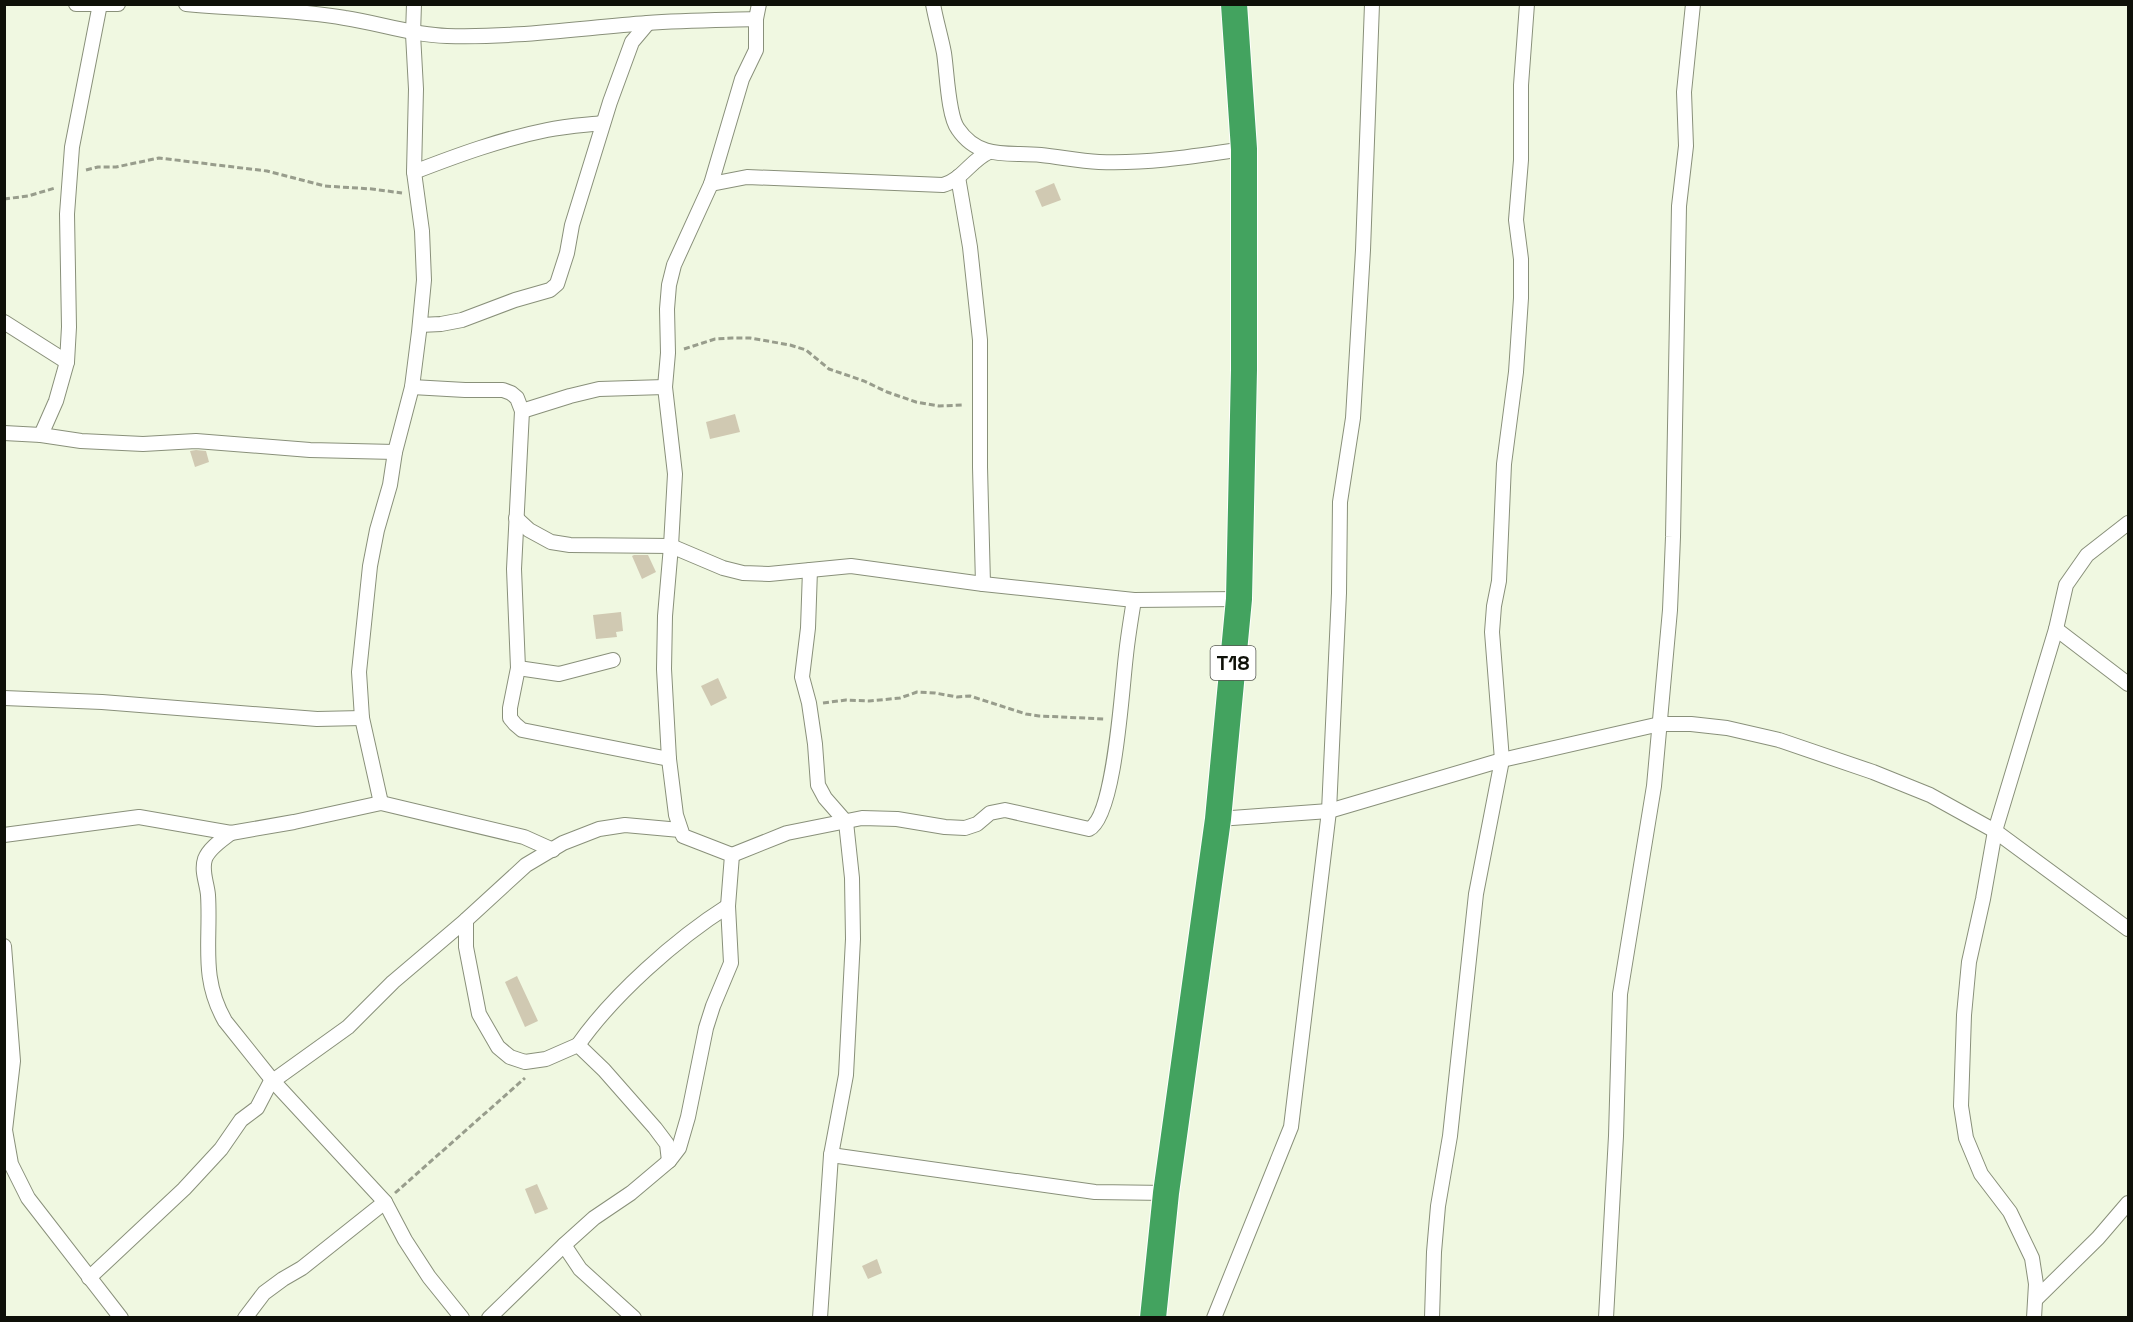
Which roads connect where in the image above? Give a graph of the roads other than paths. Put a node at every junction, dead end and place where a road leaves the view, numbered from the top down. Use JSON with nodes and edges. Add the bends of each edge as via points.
{"nodes":[{"id":1,"x":76,"y":4,"type":"edge"},
{"id":2,"x":118,"y":4,"type":"edge"},
{"id":3,"x":186,"y":4,"type":"edge"},
{"id":4,"x":414,"y":4,"type":"edge"},
{"id":5,"x":759,"y":4,"type":"edge"},
{"id":6,"x":933,"y":4,"type":"edge"},
{"id":7,"x":1234,"y":4,"type":"edge"},
{"id":8,"x":1372,"y":4,"type":"edge"},
{"id":9,"x":1527,"y":4,"type":"edge"},
{"id":10,"x":1693,"y":4,"type":"edge"},
{"id":11,"x":100,"y":5,"type":"edge"},
{"id":12,"x":756,"y":19,"type":"junction"},
{"id":13,"x":648,"y":23,"type":"junction"},
{"id":14,"x":413,"y":34,"type":"junction"},
{"id":15,"x":603,"y":123,"type":"junction"},
{"id":16,"x":1244,"y":149,"type":"junction"},
{"id":17,"x":989,"y":152,"type":"junction"},
{"id":18,"x":414,"y":172,"type":"junction"},
{"id":19,"x":958,"y":177,"type":"junction"},
{"id":20,"x":711,"y":184,"type":"junction"},
{"id":21,"x":4,"y":322,"type":"edge"},
{"id":22,"x":420,"y":325,"type":"junction"},
{"id":23,"x":67,"y":362,"type":"junction"},
{"id":24,"x":412,"y":387,"type":"junction"},
{"id":25,"x":665,"y":387,"type":"junction"},
{"id":26,"x":522,"y":411,"type":"junction"},
{"id":27,"x":4,"y":433,"type":"edge"},
{"id":28,"x":41,"y":435,"type":"junction"},
{"id":29,"x":395,"y":452,"type":"junction"},
{"id":30,"x":516,"y":518,"type":"junction"},
{"id":31,"x":2128,"y":523,"type":"edge"},
{"id":32,"x":671,"y":546,"type":"junction"},
{"id":33,"x":810,"y":570,"type":"junction"},
{"id":34,"x":983,"y":584,"type":"junction"},
{"id":35,"x":1239,"y":599,"type":"junction"},
{"id":36,"x":1134,"y":600,"type":"junction"},
{"id":37,"x":2056,"y":629,"type":"junction"},
{"id":38,"x":613,"y":660,"type":"dead end"},
{"id":39,"x":518,"y":668,"type":"junction"},
{"id":40,"x":2128,"y":684,"type":"edge"},
{"id":41,"x":4,"y":698,"type":"edge"},
{"id":42,"x":362,"y":718,"type":"junction"},
{"id":43,"x":1660,"y":724,"type":"junction"},
{"id":44,"x":669,"y":759,"type":"junction"},
{"id":45,"x":1502,"y":760,"type":"junction"},
{"id":46,"x":381,"y":802,"type":"junction"},
{"id":47,"x":1329,"y":811,"type":"junction"},
{"id":48,"x":1218,"y":819,"type":"junction"},
{"id":49,"x":846,"y":822,"type":"junction"},
{"id":50,"x":680,"y":830,"type":"junction"},
{"id":51,"x":1995,"y":831,"type":"junction"},
{"id":52,"x":231,"y":833,"type":"junction"},
{"id":53,"x":4,"y":835,"type":"edge"},
{"id":54,"x":553,"y":849,"type":"junction"},
{"id":55,"x":732,"y":855,"type":"junction"},
{"id":56,"x":728,"y":906,"type":"junction"},
{"id":57,"x":466,"y":920,"type":"junction"},
{"id":58,"x":2128,"y":928,"type":"edge"},
{"id":59,"x":4,"y":946,"type":"edge"},
{"id":60,"x":578,"y":1045,"type":"junction"},
{"id":61,"x":273,"y":1081,"type":"junction"},
{"id":62,"x":831,"y":1155,"type":"junction"},
{"id":63,"x":669,"y":1161,"type":"junction"},
{"id":64,"x":1166,"y":1193,"type":"junction"},
{"id":65,"x":385,"y":1202,"type":"junction"},
{"id":66,"x":2128,"y":1203,"type":"edge"},
{"id":67,"x":564,"y":1245,"type":"junction"},
{"id":68,"x":89,"y":1278,"type":"junction"},
{"id":69,"x":2036,"y":1299,"type":"junction"},
{"id":70,"x":121,"y":1317,"type":"edge"},
{"id":71,"x":245,"y":1317,"type":"edge"},
{"id":72,"x":462,"y":1317,"type":"edge"},
{"id":73,"x":489,"y":1317,"type":"edge"},
{"id":74,"x":634,"y":1317,"type":"edge"},
{"id":75,"x":820,"y":1317,"type":"edge"},
{"id":76,"x":1153,"y":1317,"type":"edge"},
{"id":77,"x":1214,"y":1317,"type":"edge"},
{"id":78,"x":1432,"y":1317,"type":"edge"},
{"id":79,"x":1606,"y":1317,"type":"edge"},
{"id":80,"x":2034,"y":1317,"type":"edge"}],
"edges":[{"from":1,"to":11,"type":"street"},
{"from":2,"to":11,"type":"street"},
{"from":3,"to":14,"type":"street","via":[[346,18]]},
{"from":4,"to":14,"type":"street"},
{"from":5,"to":12,"type":"street"},
{"from":6,"to":17,"type":"street","via":[[954,123],[968,141]]},
{"from":7,"to":16,"type":"highway","number":"T18"},
{"from":8,"to":47,"type":"street","via":[[1353,418],[1340,502]]},
{"from":9,"to":45,"type":"street","via":[[1516,220],[1521,298],[1492,632]]},
{"from":10,"to":43,"type":"street","via":[[1684,92],[1687,138],[1679,206],[1673,537]]},
{"from":11,"to":23,"type":"street","via":[[72,147],[67,214]]},
{"from":12,"to":13,"type":"street"},
{"from":12,"to":20,"type":"street","via":[[756,50],[742,79]]},
{"from":13,"to":14,"type":"street","via":[[486,36]]},
{"from":13,"to":15,"type":"street","via":[[632,42]]},
{"from":14,"to":18,"type":"street"},
{"from":15,"to":18,"type":"street","via":[[523,135]]},
{"from":15,"to":22,"type":"street","via":[[557,284],[550,290],[462,320]]},
{"from":16,"to":17,"type":"street","via":[[1120,163]]},
{"from":16,"to":35,"type":"highway","number":"T18"},
{"from":17,"to":19,"type":"street"},
{"from":18,"to":22,"type":"street","via":[[422,231]]},
{"from":19,"to":20,"type":"street","via":[[943,185],[747,177]]},
{"from":19,"to":34,"type":"street","via":[[980,340]]},
{"from":20,"to":25,"type":"street","via":[[674,265],[669,285]]},
{"from":21,"to":23,"type":"street"},
{"from":22,"to":24,"type":"street"},
{"from":23,"to":28,"type":"street"},
{"from":24,"to":26,"type":"street","via":[[503,390],[517,398]]},
{"from":24,"to":29,"type":"street"},
{"from":25,"to":26,"type":"street","via":[[599,389]]},
{"from":25,"to":32,"type":"street","via":[[675,474]]},
{"from":26,"to":30,"type":"street"},
{"from":27,"to":28,"type":"street"},
{"from":28,"to":29,"type":"street","via":[[143,444],[196,441]]},
{"from":29,"to":42,"type":"street","via":[[370,566],[359,672]]},
{"from":30,"to":32,"type":"street","via":[[551,542]]},
{"from":30,"to":39,"type":"street"},
{"from":31,"to":37,"type":"street","via":[[2087,555],[2066,585]]},
{"from":32,"to":33,"type":"street","via":[[743,573]]},
{"from":32,"to":44,"type":"street","via":[[664,669]]},
{"from":33,"to":34,"type":"street","via":[[851,566]]},
{"from":33,"to":49,"type":"street","via":[[802,677],[809,703],[818,785]]},
{"from":34,"to":36,"type":"street"},
{"from":35,"to":36,"type":"street"},
{"from":35,"to":48,"type":"highway","number":"T18"},
{"from":36,"to":49,"type":"street","via":[[1113,774],[1092,828],[1005,810],[990,813],[978,824],[965,828],[897,819],[862,818]]},
{"from":37,"to":40,"type":"street"},
{"from":37,"to":51,"type":"street"},
{"from":38,"to":39,"type":"street","via":[[559,674]]},
{"from":39,"to":44,"type":"street","via":[[510,718],[522,730]]},
{"from":41,"to":42,"type":"street","via":[[317,720]]},
{"from":42,"to":46,"type":"street"},
{"from":43,"to":45,"type":"street"},
{"from":43,"to":51,"type":"street","via":[[1727,728],[1779,740],[1930,795]]},
{"from":43,"to":79,"type":"street","via":[[1654,786],[1620,994]]},
{"from":44,"to":50,"type":"street"},
{"from":45,"to":47,"type":"street"},
{"from":45,"to":78,"type":"street","via":[[1476,894],[1450,1136],[1437,1218]]},
{"from":46,"to":52,"type":"street"},
{"from":46,"to":54,"type":"street","via":[[524,837]]},
{"from":47,"to":48,"type":"street"},
{"from":47,"to":77,"type":"street","via":[[1292,1127]]},
{"from":48,"to":64,"type":"highway","number":"T18"},
{"from":49,"to":55,"type":"street","via":[[787,833]]},
{"from":49,"to":62,"type":"street","via":[[854,939],[846,1074]]},
{"from":50,"to":54,"type":"street","via":[[625,825],[599,829]]},
{"from":50,"to":55,"type":"street","via":[[690,840]]},
{"from":51,"to":58,"type":"street"},
{"from":51,"to":69,"type":"street","via":[[1968,962],[1961,1106],[1972,1157],[2010,1212],[2032,1258]]},
{"from":52,"to":53,"type":"street","via":[[139,817]]},
{"from":52,"to":61,"type":"street","via":[[208,852],[203,867],[208,894],[207,958],[212,995],[225,1021]]},
{"from":54,"to":57,"type":"street","via":[[526,866]]},
{"from":55,"to":56,"type":"street"},
{"from":56,"to":60,"type":"street","via":[[613,1002]]},
{"from":56,"to":63,"type":"street","via":[[730,963],[706,1028],[684,1136]]},
{"from":57,"to":60,"type":"street","via":[[466,947],[480,1014],[498,1047],[525,1062],[546,1059]]},
{"from":57,"to":61,"type":"street","via":[[393,982],[348,1027]]},
{"from":59,"to":68,"type":"street","via":[[13,1061],[5,1130],[11,1164],[28,1198]]},
{"from":60,"to":63,"type":"street","via":[[655,1128],[667,1144]]},
{"from":61,"to":65,"type":"street"},
{"from":61,"to":68,"type":"street","via":[[257,1108],[241,1120],[221,1149],[184,1189]]},
{"from":62,"to":64,"type":"street","via":[[1095,1192]]},
{"from":62,"to":75,"type":"street"},
{"from":63,"to":67,"type":"street"},
{"from":64,"to":76,"type":"highway","number":"T18"},
{"from":65,"to":71,"type":"street","via":[[264,1293]]},
{"from":65,"to":72,"type":"street","via":[[429,1277]]},
{"from":66,"to":69,"type":"street"},
{"from":67,"to":73,"type":"street"},
{"from":67,"to":74,"type":"street","via":[[580,1269]]},
{"from":68,"to":70,"type":"street"},
{"from":69,"to":80,"type":"street"}]}
